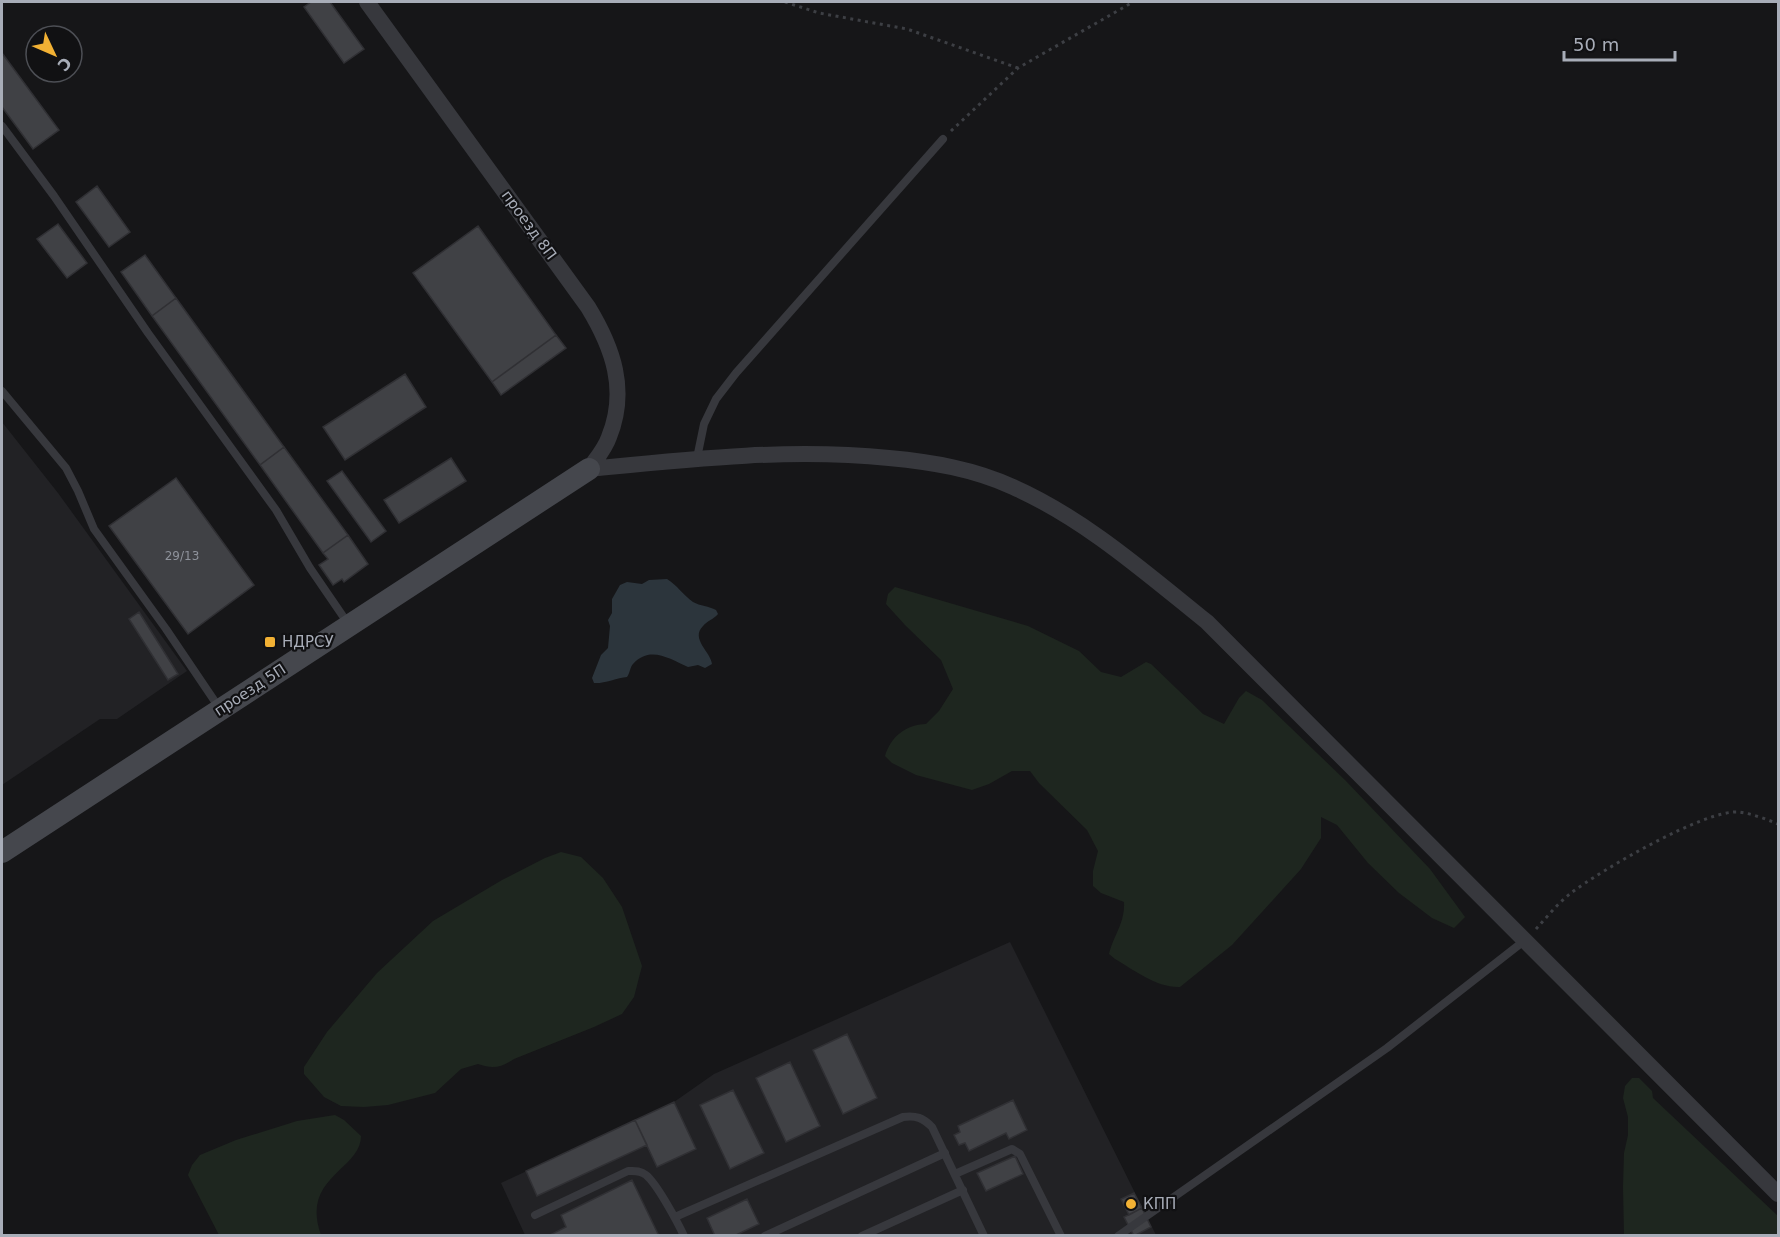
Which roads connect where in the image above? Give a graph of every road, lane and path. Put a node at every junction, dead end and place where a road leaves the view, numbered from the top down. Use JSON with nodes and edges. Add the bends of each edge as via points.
{"nodes":[{"id":1,"x":367,"y":2,"type":"edge"},
{"id":2,"x":785,"y":2,"type":"edge"},
{"id":3,"x":1133,"y":2,"type":"edge"},
{"id":4,"x":1018,"y":68,"type":"junction"},
{"id":5,"x":2,"y":126,"type":"edge"},
{"id":6,"x":943,"y":139,"type":"joint"},
{"id":7,"x":2,"y":391,"type":"edge"},
{"id":8,"x":697,"y":458,"type":"junction"},
{"id":9,"x":589,"y":469,"type":"junction"},
{"id":10,"x":349,"y":625,"type":"junction"},
{"id":11,"x":220,"y":710,"type":"junction"},
{"id":12,"x":1779,"y":824,"type":"edge"},
{"id":13,"x":2,"y":852,"type":"edge"},
{"id":14,"x":1524,"y":941,"type":"junction"},
{"id":15,"x":945,"y":1153,"type":"junction"},
{"id":16,"x":955,"y":1174,"type":"junction"},
{"id":17,"x":963,"y":1190,"type":"junction"},
{"id":18,"x":1779,"y":1194,"type":"edge"},
{"id":19,"x":535,"y":1215,"type":"dead end"},
{"id":20,"x":675,"y":1217,"type":"junction"},
{"id":21,"x":684,"y":1236,"type":"edge"},
{"id":22,"x":765,"y":1236,"type":"edge"},
{"id":23,"x":862,"y":1236,"type":"edge"},
{"id":24,"x":984,"y":1236,"type":"edge"},
{"id":25,"x":1061,"y":1236,"type":"edge"},
{"id":26,"x":1118,"y":1236,"type":"edge"}],
"edges":[{"from":1,"to":9,"type":"street","name":"проезд 8П","via":[[604,333],[615,363],[616,416],[609,440]]},
{"from":2,"to":4,"type":"path","via":[[819,13],[907,28]]},
{"from":3,"to":4,"type":"path"},
{"from":4,"to":6,"type":"path"},
{"from":5,"to":10,"type":"lane","via":[[276,510]]},
{"from":6,"to":8,"type":"lane","via":[[736,373],[716,399],[704,424]]},
{"from":7,"to":11,"type":"lane","via":[[66,468],[94,529]]},
{"from":8,"to":9,"type":"street"},
{"from":8,"to":14,"type":"street","via":[[783,454],[916,461],[971,471],[1014,487],[1070,517],[1135,563],[1207,622]]},
{"from":9,"to":10,"type":"street","name":"проезд 5П"},
{"from":10,"to":11,"type":"street","name":"проезд 5П"},
{"from":11,"to":13,"type":"street","name":"проезд 5П"},
{"from":12,"to":14,"type":"path","via":[[1738,812],[1713,816],[1682,830],[1601,871],[1569,895]]},
{"from":14,"to":18,"type":"street"},
{"from":14,"to":26,"type":"lane","via":[[1387,1048]]},
{"from":15,"to":16,"type":"lane"},
{"from":15,"to":20,"type":"lane","via":[[924,1119],[903,1118]]},
{"from":15,"to":22,"type":"lane"},
{"from":16,"to":17,"type":"lane"},
{"from":16,"to":25,"type":"lane","via":[[1012,1149],[1020,1154]]},
{"from":17,"to":23,"type":"lane"},
{"from":17,"to":24,"type":"lane"},
{"from":19,"to":20,"type":"lane","via":[[628,1172],[639,1171],[647,1175]]},
{"from":20,"to":21,"type":"lane"}]}
